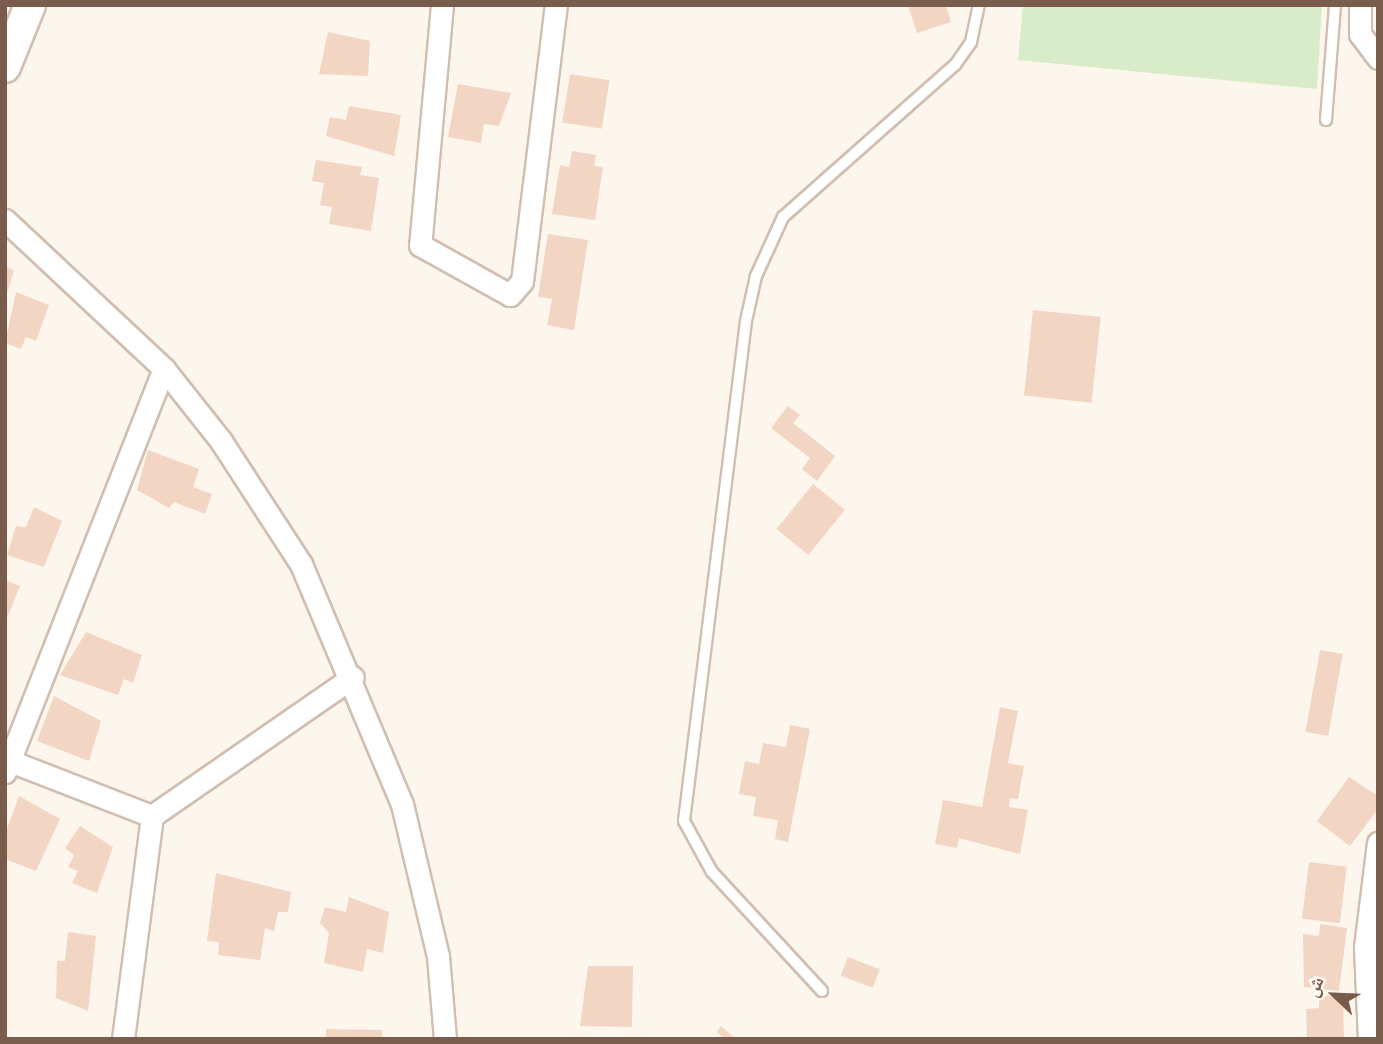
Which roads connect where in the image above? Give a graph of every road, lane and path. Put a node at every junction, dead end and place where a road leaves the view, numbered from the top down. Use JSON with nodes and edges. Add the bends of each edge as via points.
{"nodes":[{"id":1,"x":30,"y":5,"type":"edge"},
{"id":2,"x":442,"y":5,"type":"edge"},
{"id":3,"x":555,"y":5,"type":"edge"},
{"id":4,"x":979,"y":5,"type":"edge"},
{"id":5,"x":1335,"y":5,"type":"edge"},
{"id":6,"x":1360,"y":5,"type":"edge"},
{"id":7,"x":1378,"y":58,"type":"edge"},
{"id":8,"x":5,"y":67,"type":"edge"},
{"id":9,"x":1326,"y":120,"type":"dead end"},
{"id":10,"x":5,"y":220,"type":"edge"},
{"id":11,"x":164,"y":369,"type":"junction"},
{"id":12,"x":353,"y":677,"type":"junction"},
{"id":13,"x":8,"y":767,"type":"edge"},
{"id":14,"x":152,"y":816,"type":"junction"},
{"id":15,"x":1378,"y":842,"type":"edge"},
{"id":16,"x":822,"y":990,"type":"dead end"},
{"id":17,"x":122,"y":1039,"type":"edge"},
{"id":18,"x":445,"y":1039,"type":"edge"},
{"id":19,"x":1369,"y":1039,"type":"edge"}],
"edges":[{"from":1,"to":8,"type":"main road"},
{"from":2,"to":3,"type":"street","via":[[420,245],[510,295],[522,281]]},
{"from":4,"to":16,"type":"lane","via":[[960,60],[783,216],[756,276],[747,321],[684,821],[712,872]]},
{"from":5,"to":9,"type":"lane"},
{"from":6,"to":7,"type":"street","via":[[1360,34]]},
{"from":10,"to":11,"type":"street"},
{"from":11,"to":12,"type":"street","via":[[257,493],[301,565]]},
{"from":11,"to":13,"type":"street"},
{"from":12,"to":14,"type":"street"},
{"from":12,"to":18,"type":"street","via":[[402,804],[425,890]]},
{"from":13,"to":14,"type":"street"},
{"from":14,"to":17,"type":"street"},
{"from":15,"to":19,"type":"street","via":[[1365,947]]}]}
